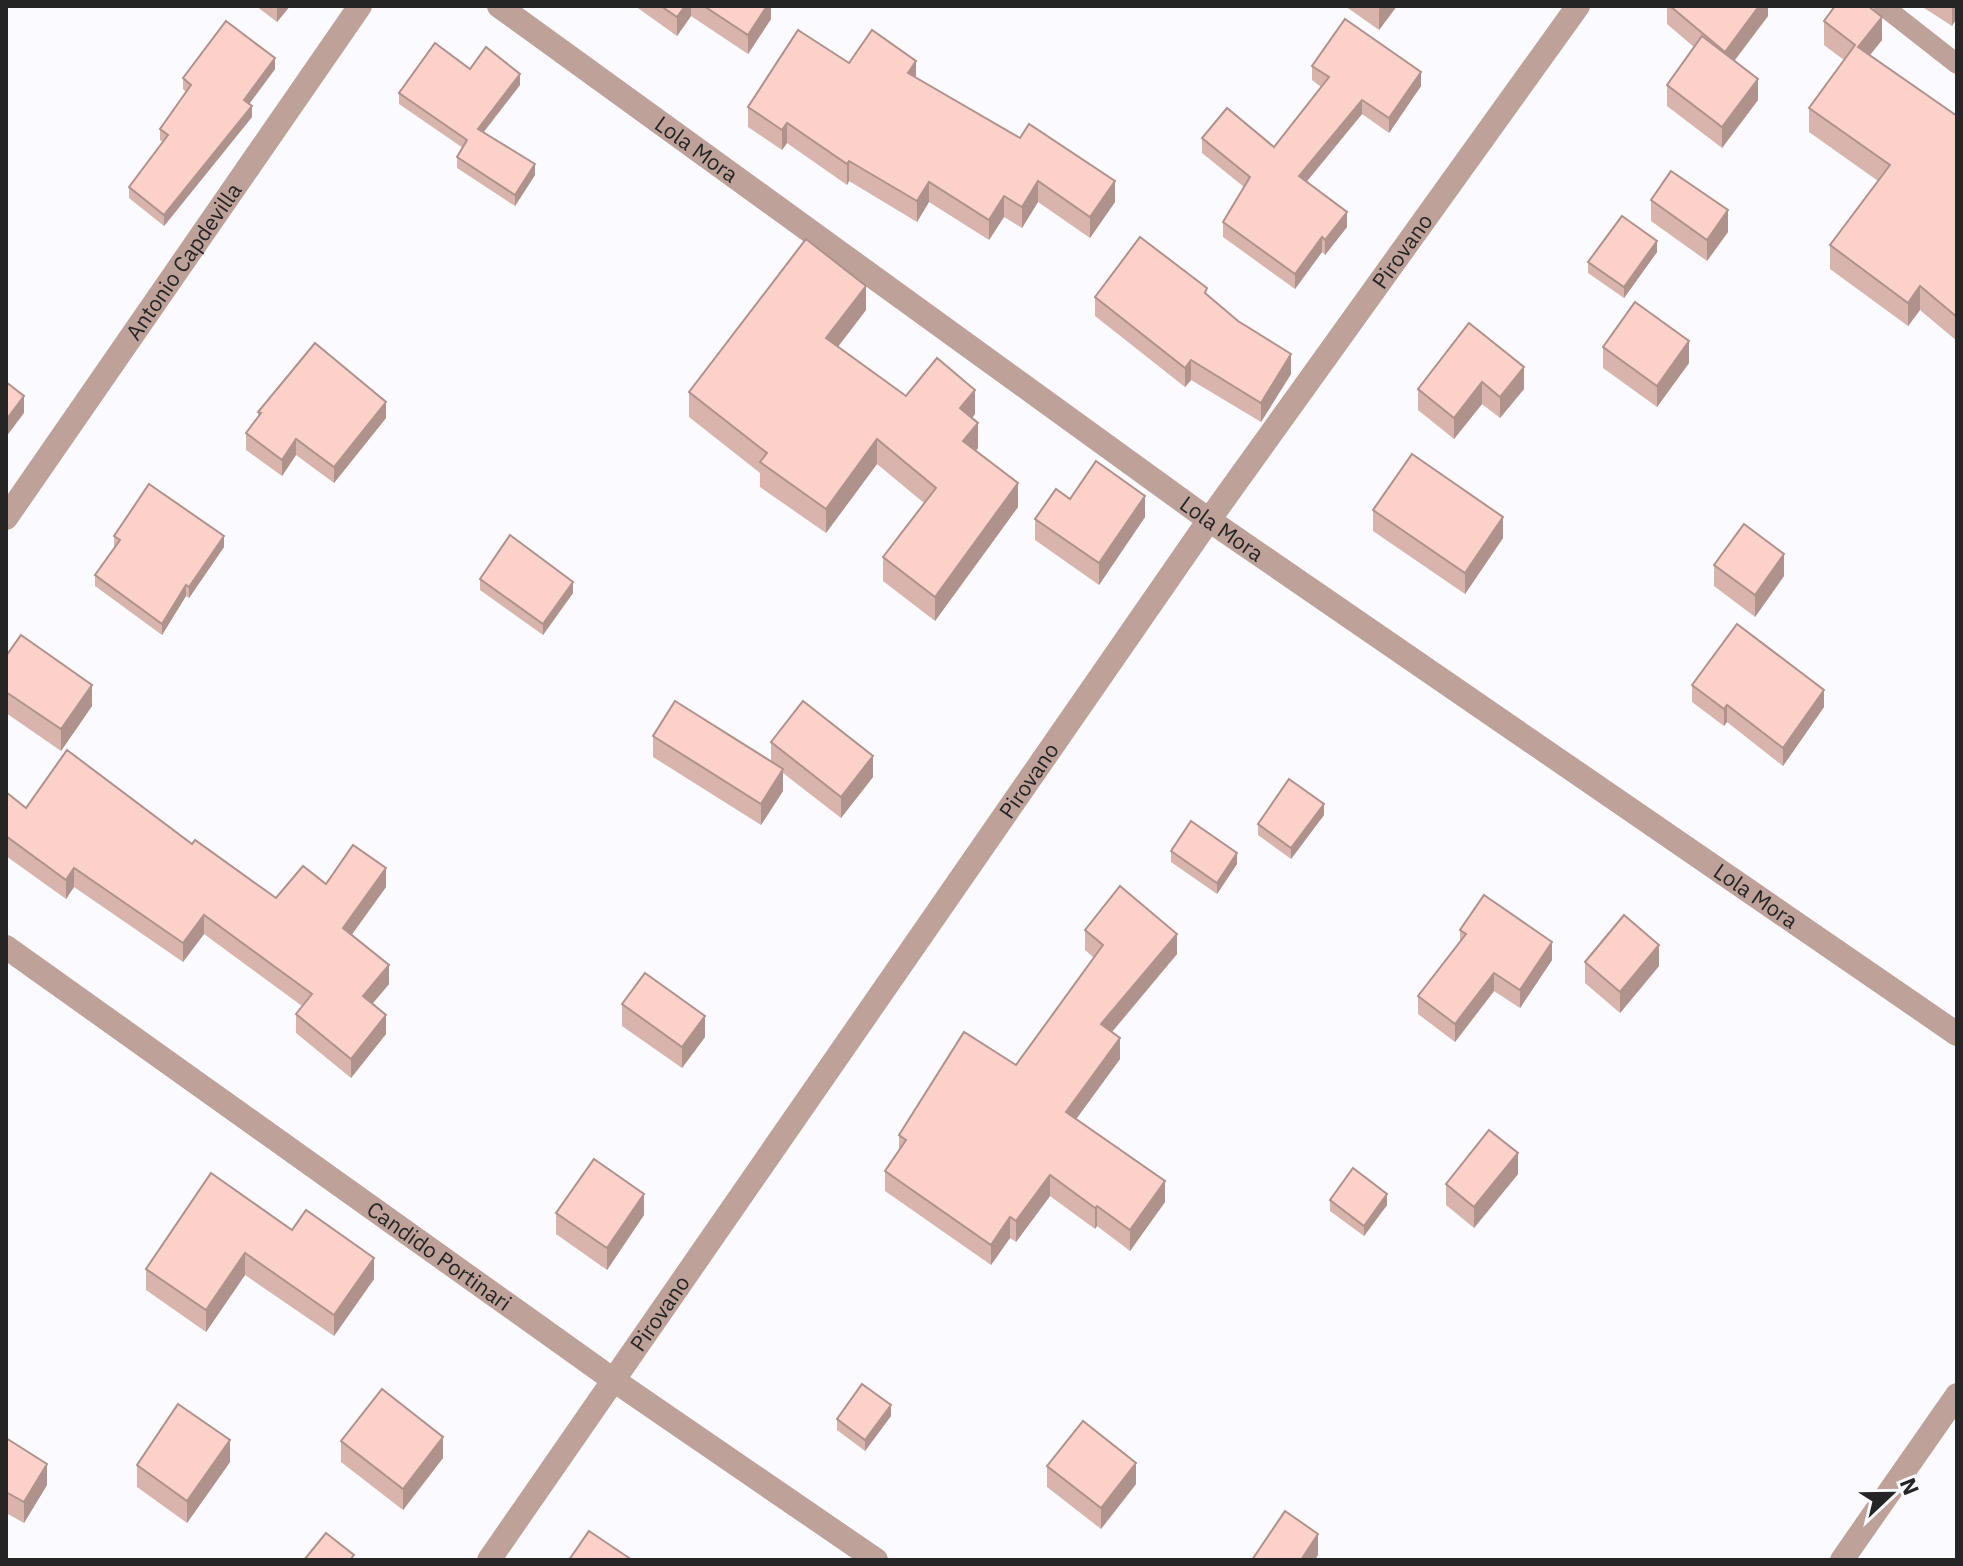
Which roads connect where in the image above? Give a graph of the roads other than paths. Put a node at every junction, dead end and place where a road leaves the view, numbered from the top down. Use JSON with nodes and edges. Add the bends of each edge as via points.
{"nodes":[{"id":1,"x":360,"y":6,"type":"edge"},
{"id":2,"x":499,"y":6,"type":"edge"},
{"id":3,"x":1578,"y":6,"type":"edge"},
{"id":4,"x":1883,"y":6,"type":"edge"},
{"id":5,"x":1957,"y":64,"type":"edge"},
{"id":6,"x":6,"y":518,"type":"edge"},
{"id":7,"x":1209,"y":520,"type":"junction"},
{"id":8,"x":6,"y":947,"type":"edge"},
{"id":9,"x":1957,"y":1034,"type":"edge"},
{"id":10,"x":612,"y":1379,"type":"junction"},
{"id":11,"x":1957,"y":1395,"type":"edge"},
{"id":12,"x":489,"y":1560,"type":"edge"},
{"id":13,"x":876,"y":1560,"type":"edge"},
{"id":14,"x":1842,"y":1560,"type":"edge"}],
"edges":[{"from":1,"to":6,"type":"street","name":"Antonio Capdevilla"},
{"from":2,"to":7,"type":"street","name":"Lola Mora"},
{"from":3,"to":7,"type":"street","name":"Pirovano"},
{"from":4,"to":5,"type":"lane"},
{"from":7,"to":9,"type":"street","name":"Lola Mora"},
{"from":7,"to":10,"type":"street","name":"Pirovano"},
{"from":8,"to":10,"type":"street","name":"Candido Portinari"},
{"from":10,"to":12,"type":"street","name":"Pirovano"},
{"from":10,"to":13,"type":"street","name":"Candido Portinari"},
{"from":11,"to":14,"type":"street"}]}
